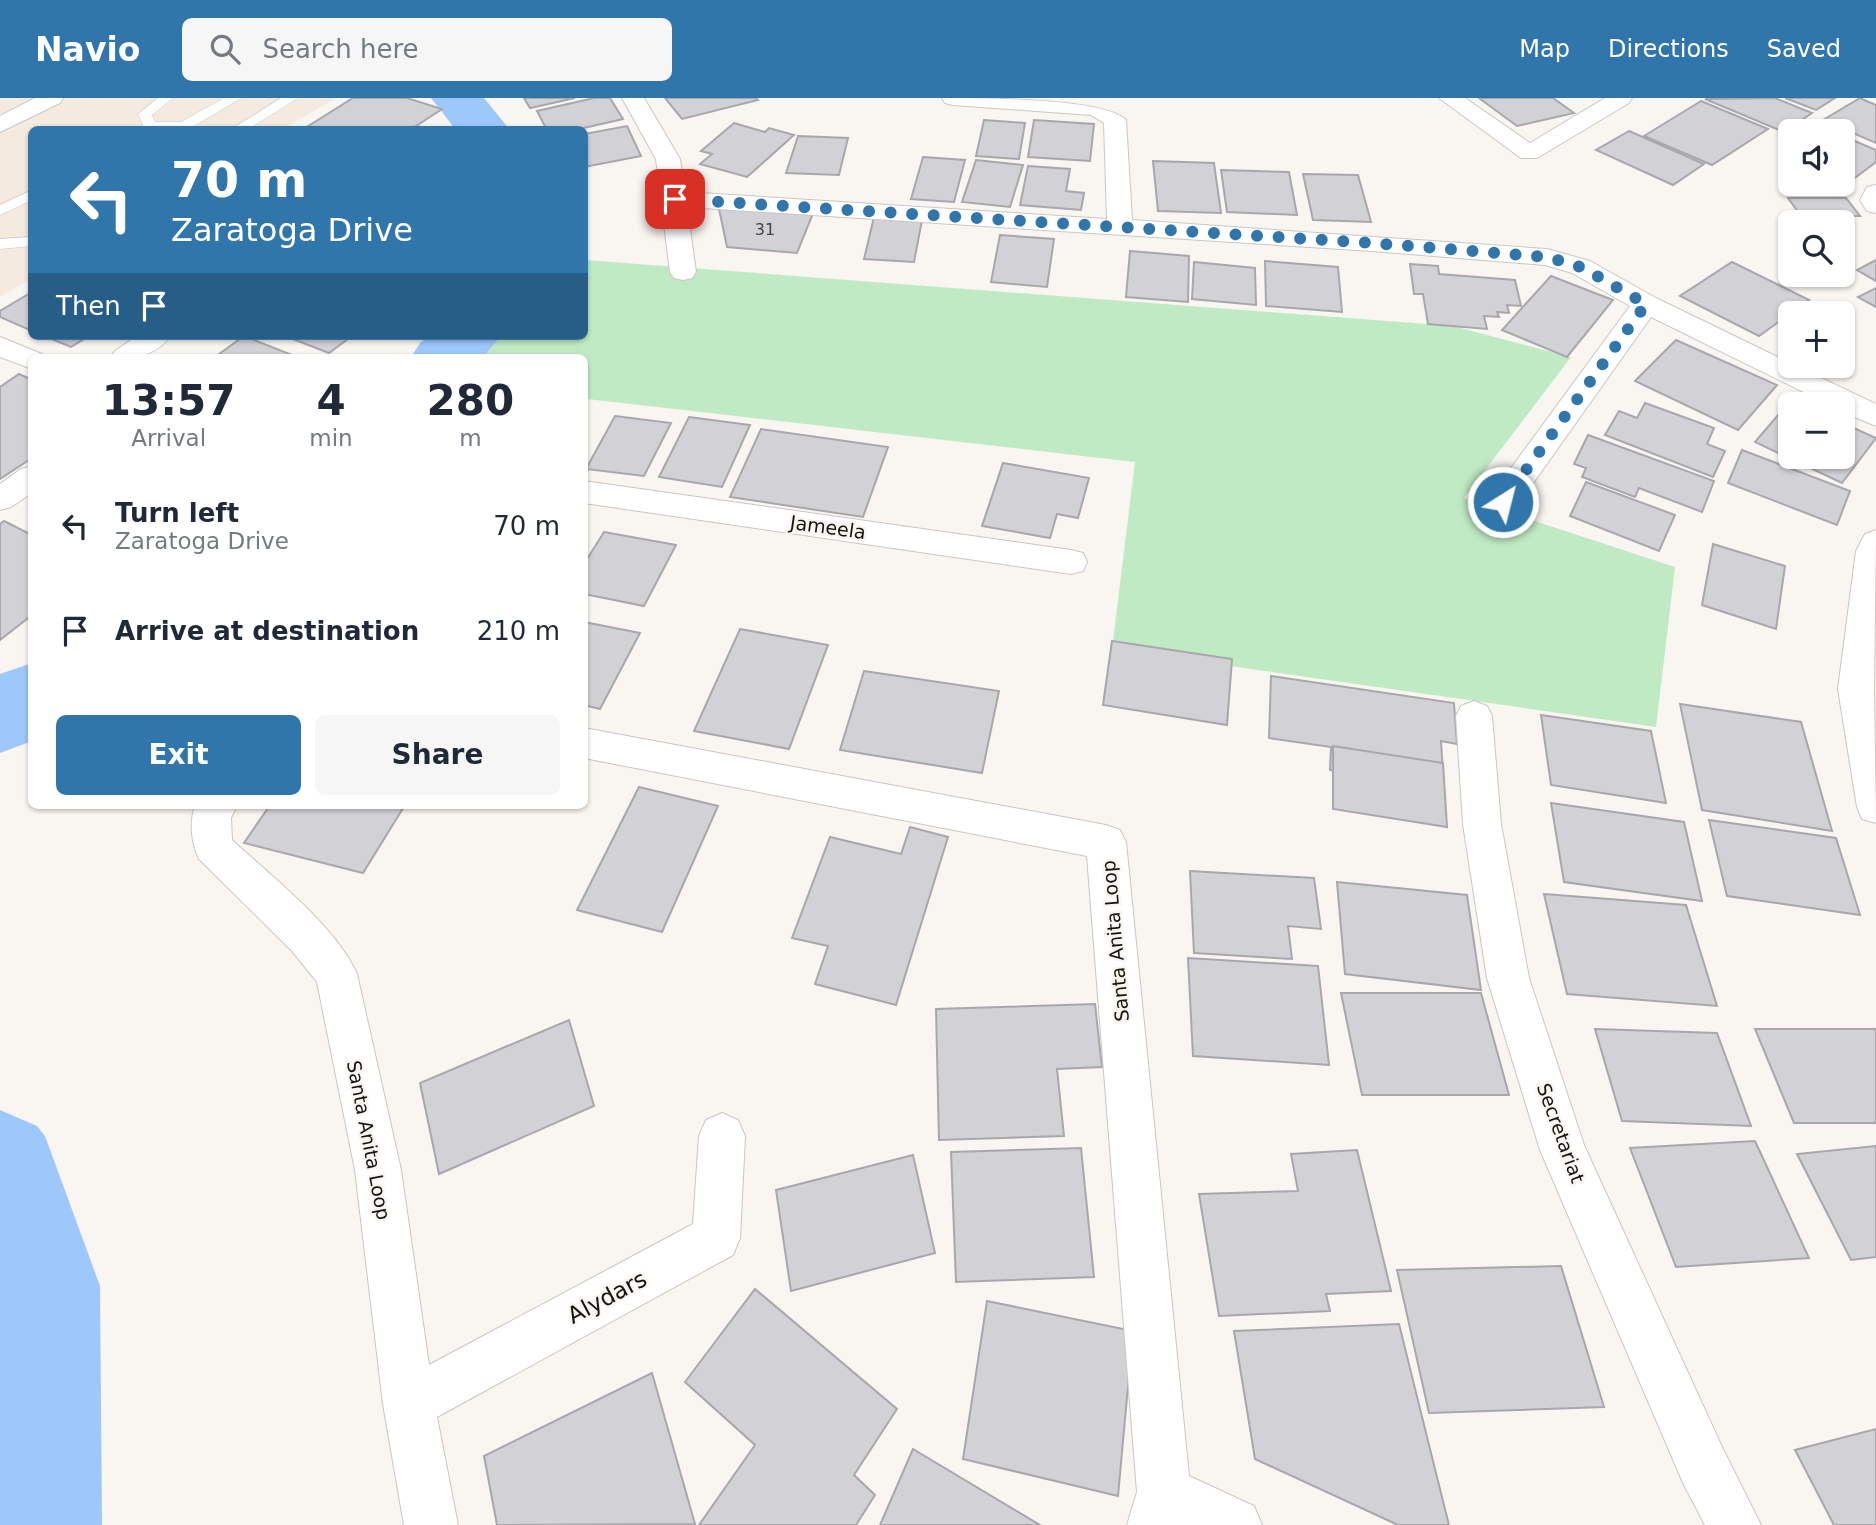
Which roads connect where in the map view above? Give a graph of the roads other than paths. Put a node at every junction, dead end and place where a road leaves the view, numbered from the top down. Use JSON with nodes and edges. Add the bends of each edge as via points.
{"nodes":[{"id":1,"x":52,"y":98,"type":"edge"},
{"id":2,"x":166,"y":98,"type":"edge"},
{"id":3,"x":234,"y":98,"type":"edge"},
{"id":4,"x":291,"y":98,"type":"edge"},
{"id":5,"x":633,"y":98,"type":"edge"},
{"id":6,"x":953,"y":98,"type":"edge"},
{"id":7,"x":1451,"y":98,"type":"edge"},
{"id":8,"x":1621,"y":98,"type":"edge"},
{"id":9,"x":0,"y":125,"type":"edge"},
{"id":10,"x":148,"y":126,"type":"edge"},
{"id":11,"x":184,"y":126,"type":"edge"},
{"id":12,"x":243,"y":126,"type":"edge"},
{"id":13,"x":1876,"y":192,"type":"edge"},
{"id":14,"x":28,"y":196,"type":"edge"},
{"id":15,"x":675,"y":199,"type":"junction"},
{"id":16,"x":1876,"y":206,"type":"edge"},
{"id":17,"x":0,"y":211,"type":"edge"},
{"id":18,"x":1120,"y":229,"type":"junction"},
{"id":19,"x":28,"y":241,"type":"edge"},
{"id":20,"x":0,"y":244,"type":"edge"},
{"id":21,"x":683,"y":272,"type":"dead end"},
{"id":22,"x":1646,"y":304,"type":"junction"},
{"id":23,"x":150,"y":340,"type":"edge"},
{"id":24,"x":0,"y":346,"type":"edge"},
{"id":25,"x":129,"y":354,"type":"edge"},
{"id":26,"x":28,"y":358,"type":"edge"},
{"id":27,"x":1876,"y":416,"type":"edge"},
{"id":28,"x":28,"y":480,"type":"edge"},
{"id":29,"x":588,"y":493,"type":"edge"},
{"id":30,"x":0,"y":499,"type":"edge"},
{"id":31,"x":1503,"y":502,"type":"dead end"},
{"id":32,"x":1876,"y":542,"type":"edge"},
{"id":33,"x":1071,"y":562,"type":"dead end"},
{"id":34,"x":1474,"y":716,"type":"dead end"},
{"id":35,"x":588,"y":744,"type":"edge"},
{"id":36,"x":1876,"y":807,"type":"edge"},
{"id":37,"x":214,"y":809,"type":"edge"},
{"id":38,"x":722,"y":1136,"type":"dead end"},
{"id":39,"x":409,"y":1404,"type":"junction"},
{"id":40,"x":1159,"y":1509,"type":"edge"},
{"id":41,"x":430,"y":1525,"type":"edge"},
{"id":42,"x":1235,"y":1525,"type":"edge"},
{"id":43,"x":1734,"y":1525,"type":"edge"}],
"edges":[{"from":1,"to":9,"type":"street"},
{"from":2,"to":10,"type":"lane","via":[[145,114]]},
{"from":3,"to":11,"type":"lane"},
{"from":4,"to":12,"type":"lane"},
{"from":5,"to":15,"type":"street","via":[[668,159]]},
{"from":6,"to":18,"type":"street","via":[[1096,109],[1115,120]]},
{"from":7,"to":8,"type":"street","via":[[1529,153]]},
{"from":13,"to":16,"type":"street","via":[[1872,200]]},
{"from":14,"to":17,"type":"lane"},
{"from":15,"to":18,"type":"street"},
{"from":15,"to":21,"type":"street"},
{"from":18,"to":22,"type":"street","via":[[1547,257],[1581,267]]},
{"from":19,"to":20,"type":"lane"},
{"from":22,"to":27,"type":"street"},
{"from":22,"to":31,"type":"street"},
{"from":23,"to":25,"type":"street"},
{"from":24,"to":26,"type":"street"},
{"from":28,"to":30,"type":"street"},
{"from":29,"to":33,"type":"street","name":"Jameela"},
{"from":32,"to":36,"type":"street","via":[[1856,689]]},
{"from":34,"to":43,"type":"street","name":"Secretariat","via":[[1482,824],[1508,978],[1550,1110],[1563,1150]]},
{"from":35,"to":40,"type":"street","name":"Santa Anita Loop","via":[[1106,842]]},
{"from":37,"to":39,"type":"street","name":"Santa Anita Loop","via":[[213,847],[307,939],[336,974],[377,1170]]},
{"from":38,"to":39,"type":"street","name":"Alydars","via":[[716,1238]]},
{"from":39,"to":41,"type":"street","name":"Santa Anita Loop"},
{"from":40,"to":42,"type":"street"}]}
